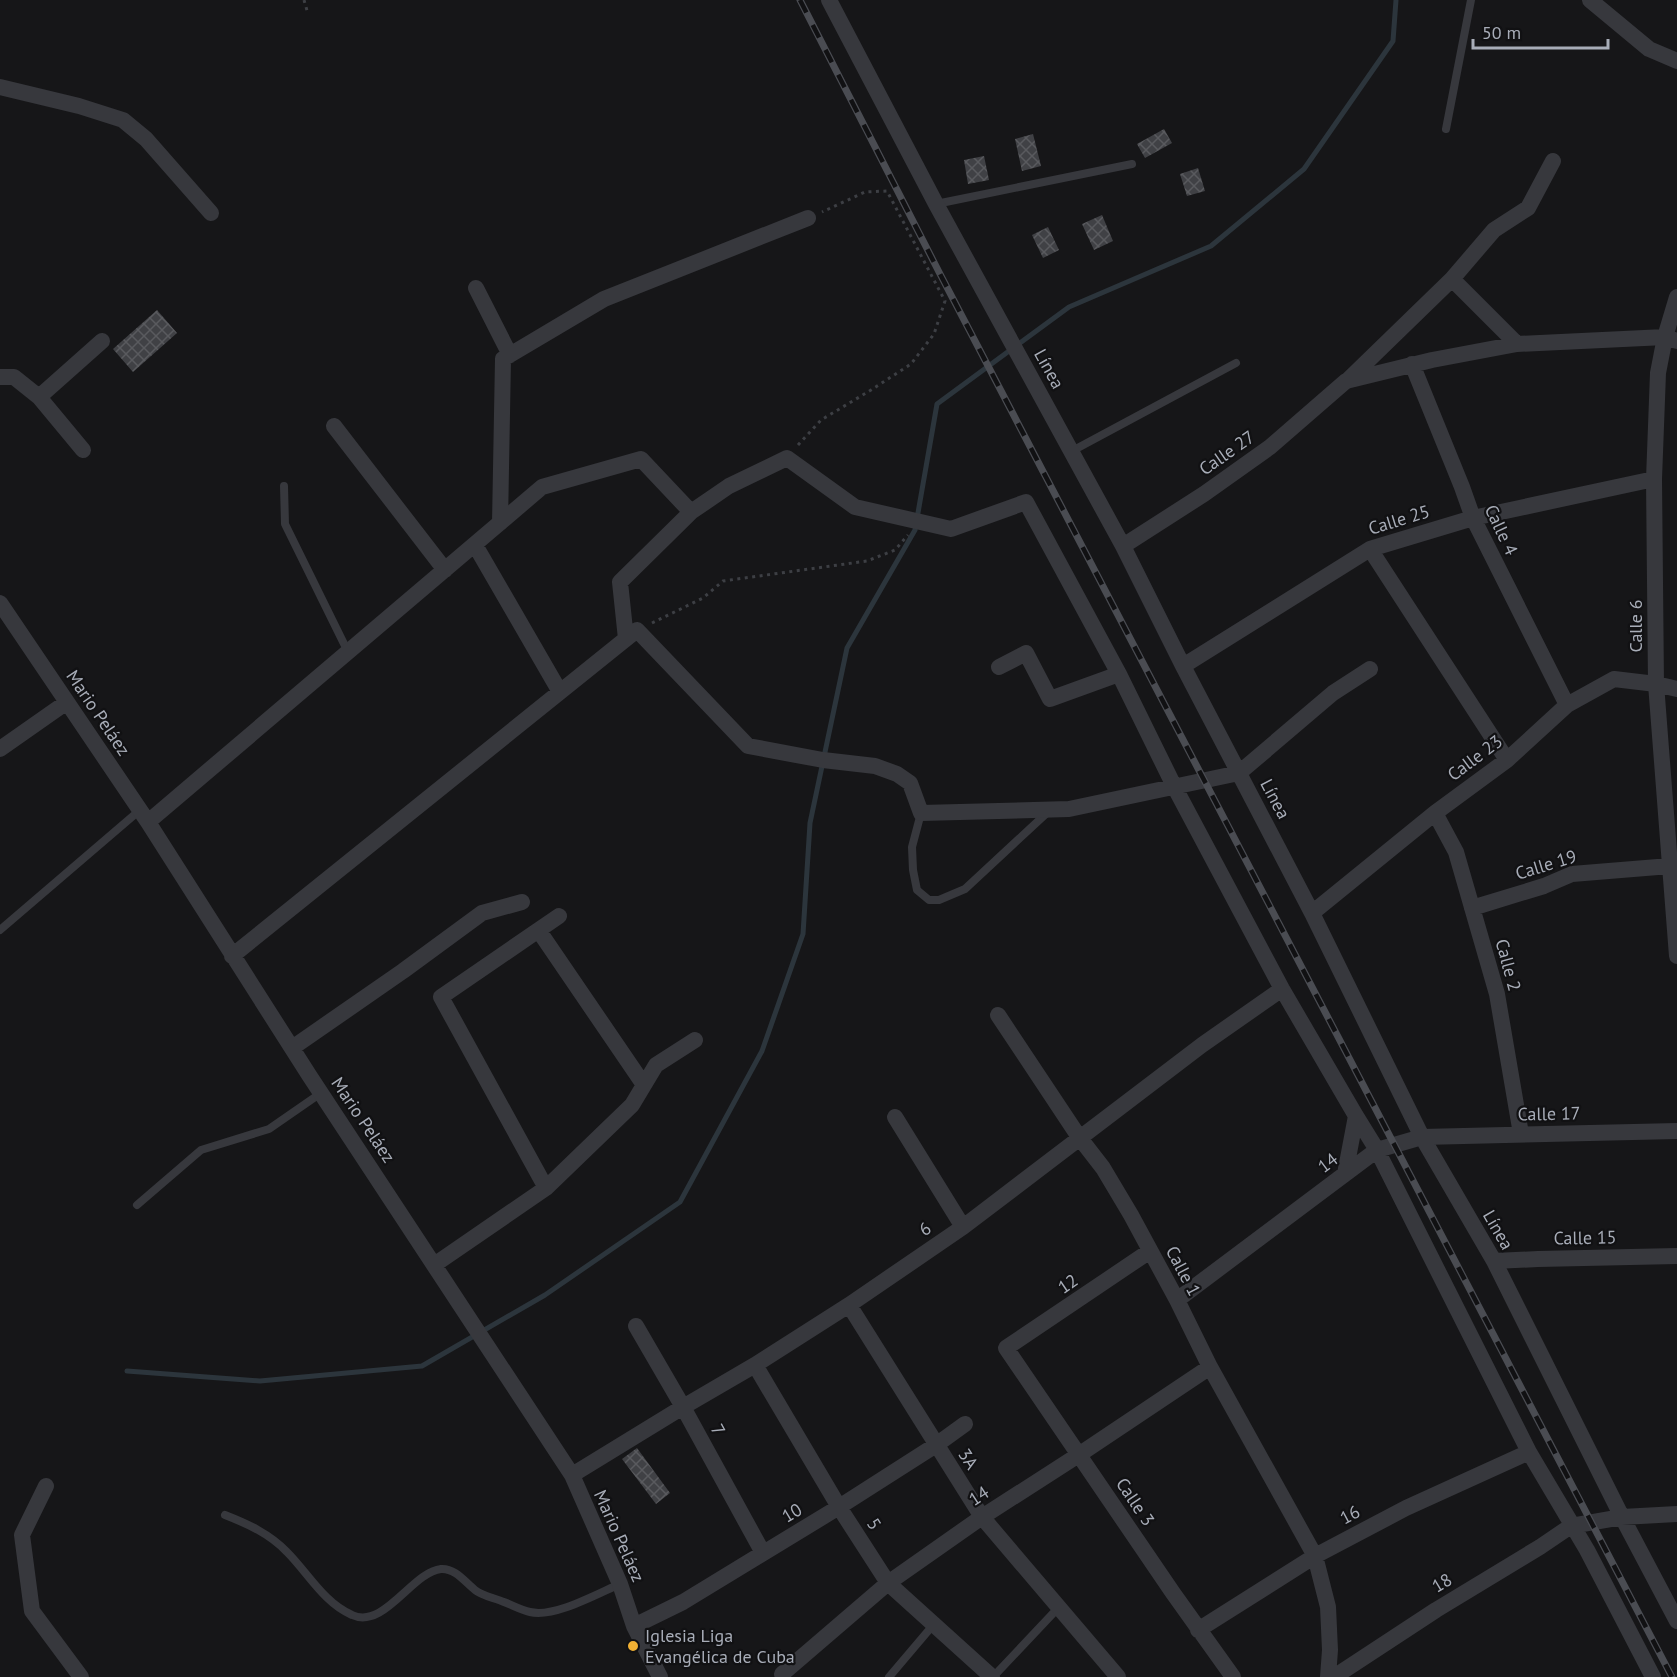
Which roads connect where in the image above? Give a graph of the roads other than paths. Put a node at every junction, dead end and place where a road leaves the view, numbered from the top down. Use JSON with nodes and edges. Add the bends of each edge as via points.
{"nodes":[{"id":1,"x":829,"y":0,"type":"edge"},
{"id":2,"x":1471,"y":0,"type":"edge"},
{"id":3,"x":1595,"y":2,"type":"edge"},
{"id":4,"x":1677,"y":61,"type":"edge"},
{"id":5,"x":0,"y":87,"type":"edge"},
{"id":6,"x":1446,"y":129,"type":"dead end"},
{"id":7,"x":1553,"y":161,"type":"dead end"},
{"id":8,"x":1132,"y":164,"type":"dead end"},
{"id":9,"x":936,"y":204,"type":"junction"},
{"id":10,"x":211,"y":213,"type":"dead end"},
{"id":11,"x":808,"y":218,"type":"road end"},
{"id":12,"x":1452,"y":279,"type":"junction"},
{"id":13,"x":476,"y":288,"type":"dead end"},
{"id":14,"x":1677,"y":297,"type":"edge"},
{"id":15,"x":1671,"y":339,"type":"edge"},
{"id":16,"x":102,"y":341,"type":"dead end"},
{"id":17,"x":1517,"y":344,"type":"junction"},
{"id":18,"x":510,"y":355,"type":"junction"},
{"id":19,"x":1236,"y":363,"type":"dead end"},
{"id":20,"x":1412,"y":364,"type":"junction"},
{"id":21,"x":0,"y":377,"type":"edge"},
{"id":22,"x":1346,"y":381,"type":"junction"},
{"id":23,"x":39,"y":397,"type":"junction"},
{"id":24,"x":334,"y":426,"type":"dead end"},
{"id":25,"x":83,"y":450,"type":"dead end"},
{"id":26,"x":1072,"y":452,"type":"junction"},
{"id":27,"x":1654,"y":479,"type":"junction"},
{"id":28,"x":284,"y":486,"type":"dead end"},
{"id":29,"x":691,"y":512,"type":"junction"},
{"id":30,"x":1473,"y":518,"type":"junction"},
{"id":31,"x":500,"y":523,"type":"junction"},
{"id":32,"x":475,"y":544,"type":"junction"},
{"id":33,"x":1123,"y":546,"type":"junction"},
{"id":34,"x":1370,"y":549,"type":"junction"},
{"id":35,"x":445,"y":570,"type":"junction"},
{"id":36,"x":0,"y":603,"type":"edge"},
{"id":37,"x":631,"y":635,"type":"junction"},
{"id":38,"x":348,"y":652,"type":"junction"},
{"id":39,"x":1183,"y":666,"type":"junction"},
{"id":40,"x":999,"y":667,"type":"dead end"},
{"id":41,"x":1370,"y":669,"type":"dead end"},
{"id":42,"x":1119,"y":674,"type":"junction"},
{"id":43,"x":1656,"y":684,"type":"junction"},
{"id":44,"x":1677,"y":689,"type":"edge"},
{"id":45,"x":560,"y":692,"type":"junction"},
{"id":46,"x":67,"y":702,"type":"junction"},
{"id":47,"x":1567,"y":705,"type":"junction"},
{"id":48,"x":0,"y":749,"type":"edge"},
{"id":49,"x":1507,"y":760,"type":"junction"},
{"id":50,"x":1239,"y":773,"type":"junction"},
{"id":51,"x":1174,"y":786,"type":"junction"},
{"id":52,"x":1052,"y":809,"type":"junction"},
{"id":53,"x":921,"y":813,"type":"junction"},
{"id":54,"x":1435,"y":813,"type":"junction"},
{"id":55,"x":144,"y":816,"type":"junction"},
{"id":56,"x":1670,"y":866,"type":"junction"},
{"id":57,"x":522,"y":902,"type":"dead end"},
{"id":58,"x":1472,"y":908,"type":"junction"},
{"id":59,"x":1312,"y":913,"type":"junction"},
{"id":60,"x":559,"y":916,"type":"dead end"},
{"id":61,"x":0,"y":930,"type":"edge"},
{"id":62,"x":539,"y":931,"type":"junction"},
{"id":63,"x":232,"y":956,"type":"junction"},
{"id":64,"x":1677,"y":956,"type":"edge"},
{"id":65,"x":1282,"y":989,"type":"junction"},
{"id":66,"x":998,"y":1015,"type":"dead end"},
{"id":67,"x":695,"y":1041,"type":"dead end"},
{"id":68,"x":292,"y":1048,"type":"junction"},
{"id":69,"x":644,"y":1085,"type":"junction"},
{"id":70,"x":321,"y":1093,"type":"junction"},
{"id":71,"x":1356,"y":1116,"type":"junction"},
{"id":72,"x":895,"y":1117,"type":"dead end"},
{"id":73,"x":1677,"y":1131,"type":"edge"},
{"id":74,"x":1521,"y":1134,"type":"junction"},
{"id":75,"x":1079,"y":1137,"type":"junction"},
{"id":76,"x":1422,"y":1137,"type":"junction"},
{"id":77,"x":1377,"y":1150,"type":"junction"},
{"id":78,"x":1346,"y":1174,"type":"junction"},
{"id":79,"x":546,"y":1188,"type":"junction"},
{"id":80,"x":136,"y":1205,"type":"dead end"},
{"id":81,"x":963,"y":1227,"type":"junction"},
{"id":82,"x":1150,"y":1251,"type":"junction"},
{"id":83,"x":1677,"y":1256,"type":"edge"},
{"id":84,"x":1494,"y":1261,"type":"junction"},
{"id":85,"x":434,"y":1264,"type":"junction"},
{"id":86,"x":1178,"y":1300,"type":"junction"},
{"id":87,"x":849,"y":1305,"type":"junction"},
{"id":88,"x":636,"y":1326,"type":"dead end"},
{"id":89,"x":1006,"y":1348,"type":"joint"},
{"id":90,"x":756,"y":1365,"type":"junction"},
{"id":91,"x":1210,"y":1366,"type":"junction"},
{"id":92,"x":683,"y":1407,"type":"junction"},
{"id":93,"x":965,"y":1424,"type":"dead end"},
{"id":94,"x":936,"y":1445,"type":"junction"},
{"id":95,"x":1529,"y":1452,"type":"junction"},
{"id":96,"x":1080,"y":1454,"type":"junction"},
{"id":97,"x":572,"y":1475,"type":"junction"},
{"id":98,"x":46,"y":1486,"type":"dead end"},
{"id":99,"x":839,"y":1507,"type":"junction"},
{"id":100,"x":1677,"y":1514,"type":"edge"},
{"id":101,"x":225,"y":1515,"type":"dead end"},
{"id":102,"x":982,"y":1517,"type":"junction"},
{"id":103,"x":1622,"y":1517,"type":"junction"},
{"id":104,"x":1571,"y":1526,"type":"junction"},
{"id":105,"x":763,"y":1553,"type":"junction"},
{"id":106,"x":1315,"y":1556,"type":"junction"},
{"id":107,"x":888,"y":1583,"type":"junction"},
{"id":108,"x":620,"y":1584,"type":"junction"},
{"id":109,"x":1059,"y":1607,"type":"junction"},
{"id":110,"x":1677,"y":1622,"type":"edge"},
{"id":111,"x":934,"y":1624,"type":"junction"},
{"id":112,"x":634,"y":1626,"type":"junction"},
{"id":113,"x":1198,"y":1630,"type":"junction"},
{"id":114,"x":782,"y":1674,"type":"dead end"},
{"id":115,"x":81,"y":1677,"type":"edge"},
{"id":116,"x":660,"y":1677,"type":"edge"},
{"id":117,"x":889,"y":1677,"type":"edge"},
{"id":118,"x":993,"y":1677,"type":"edge"},
{"id":119,"x":1118,"y":1677,"type":"edge"},
{"id":120,"x":1233,"y":1677,"type":"edge"},
{"id":121,"x":1328,"y":1677,"type":"edge"},
{"id":122,"x":1334,"y":1677,"type":"edge"},
{"id":123,"x":1653,"y":1677,"type":"edge"}],
"edges":[{"from":1,"to":9,"type":"street","name":"Línea"},
{"from":2,"to":6,"type":"lane"},
{"from":3,"to":4,"type":"street","via":[[1649,49]]},
{"from":5,"to":10,"type":"street","via":[[123,120],[146,139]]},
{"from":7,"to":12,"type":"street","name":"Calle 27","via":[[1528,208],[1494,230]]},
{"from":8,"to":9,"type":"lane"},
{"from":9,"to":26,"type":"street","name":"Línea"},
{"from":11,"to":18,"type":"street","via":[[604,299]]},
{"from":12,"to":17,"type":"street"},
{"from":12,"to":22,"type":"street","name":"Calle 27"},
{"from":13,"to":18,"type":"street"},
{"from":14,"to":15,"type":"street","name":"Calle 6"},
{"from":15,"to":17,"type":"street","name":"Calle 27"},
{"from":15,"to":27,"type":"street","name":"Calle 6","via":[[1658,374]]},
{"from":16,"to":23,"type":"street"},
{"from":17,"to":20,"type":"street","name":"Calle 27"},
{"from":18,"to":31,"type":"street","via":[[503,359]]},
{"from":19,"to":26,"type":"lane"},
{"from":20,"to":22,"type":"street","name":"Calle 27"},
{"from":20,"to":30,"type":"street","name":"Calle 4"},
{"from":21,"to":23,"type":"street","via":[[14,377]]},
{"from":22,"to":33,"type":"street","name":"Calle 27","via":[[1270,447]]},
{"from":23,"to":25,"type":"street"},
{"from":24,"to":35,"type":"street"},
{"from":26,"to":33,"type":"street","name":"Línea"},
{"from":27,"to":30,"type":"street","name":"Calle 25"},
{"from":27,"to":43,"type":"street","name":"Calle 6"},
{"from":28,"to":38,"type":"lane","via":[[285,524]]},
{"from":29,"to":31,"type":"street","via":[[640,459],[542,487]]},
{"from":29,"to":37,"type":"street","via":[[620,582]]},
{"from":29,"to":42,"type":"street","via":[[729,486],[787,458],[855,507],[951,529],[1026,502]]},
{"from":30,"to":34,"type":"street","name":"Calle 25"},
{"from":30,"to":47,"type":"street","name":"Calle 4"},
{"from":31,"to":32,"type":"street"},
{"from":32,"to":35,"type":"street"},
{"from":32,"to":45,"type":"street"},
{"from":33,"to":39,"type":"street","name":"Línea"},
{"from":34,"to":39,"type":"street","name":"Calle 25"},
{"from":34,"to":49,"type":"street"},
{"from":35,"to":38,"type":"street"},
{"from":36,"to":46,"type":"street","name":"Mario Peláez"},
{"from":37,"to":45,"type":"street"},
{"from":37,"to":53,"type":"street","via":[[748,746],[875,766],[897,774],[910,783]]},
{"from":38,"to":55,"type":"street"},
{"from":39,"to":50,"type":"street","name":"Línea"},
{"from":40,"to":42,"type":"street","via":[[1026,653],[1050,699]]},
{"from":41,"to":50,"type":"street","via":[[1319,705]]},
{"from":42,"to":51,"type":"street"},
{"from":43,"to":44,"type":"street","name":"Calle 23"},
{"from":43,"to":47,"type":"street","name":"Calle 23","via":[[1614,679]]},
{"from":43,"to":56,"type":"street","name":"Calle 6"},
{"from":45,"to":63,"type":"street"},
{"from":46,"to":48,"type":"street"},
{"from":46,"to":55,"type":"street","name":"Mario Peláez"},
{"from":47,"to":49,"type":"street","name":"Calle 23"},
{"from":49,"to":54,"type":"street","name":"Calle 23"},
{"from":50,"to":51,"type":"street"},
{"from":50,"to":59,"type":"street","name":"Línea"},
{"from":51,"to":52,"type":"street","via":[[1069,809]]},
{"from":51,"to":65,"type":"street"},
{"from":52,"to":53,"type":"street"},
{"from":52,"to":53,"type":"lane","via":[[965,889],[939,900],[928,900],[917,890],[912,847]]},
{"from":54,"to":58,"type":"street","name":"Calle 2","via":[[1456,852]]},
{"from":54,"to":59,"type":"street","name":"Calle 23"},
{"from":55,"to":61,"type":"lane"},
{"from":55,"to":63,"type":"street","name":"Mario Peláez"},
{"from":56,"to":58,"type":"street","name":"Calle 19","via":[[1572,874]]},
{"from":56,"to":64,"type":"street","name":"Calle 6"},
{"from":57,"to":68,"type":"street","via":[[483,913]]},
{"from":58,"to":74,"type":"street","name":"Calle 2","via":[[1497,994]]},
{"from":59,"to":76,"type":"street","name":"Línea"},
{"from":60,"to":62,"type":"street"},
{"from":62,"to":69,"type":"street"},
{"from":62,"to":79,"type":"street","via":[[441,997]]},
{"from":63,"to":68,"type":"street","name":"Mario Peláez"},
{"from":65,"to":71,"type":"street"},
{"from":65,"to":75,"type":"street","name":"6"},
{"from":66,"to":75,"type":"street","name":"Calle 1"},
{"from":67,"to":69,"type":"street","via":[[656,1065]]},
{"from":68,"to":70,"type":"street","name":"Mario Peláez"},
{"from":69,"to":79,"type":"street","via":[[632,1105]]},
{"from":70,"to":80,"type":"lane","via":[[269,1129],[201,1150]]},
{"from":70,"to":85,"type":"street","name":"Mario Peláez"},
{"from":71,"to":77,"type":"street"},
{"from":71,"to":78,"type":"street"},
{"from":72,"to":81,"type":"street"},
{"from":73,"to":74,"type":"street","name":"Calle 17"},
{"from":74,"to":76,"type":"street","name":"Calle 17"},
{"from":75,"to":81,"type":"street","name":"6"},
{"from":75,"to":82,"type":"street","name":"Calle 1","via":[[1103,1168]]},
{"from":76,"to":77,"type":"street","name":"14"},
{"from":76,"to":84,"type":"street","name":"Línea"},
{"from":77,"to":78,"type":"street","name":"14"},
{"from":77,"to":95,"type":"street"},
{"from":78,"to":86,"type":"street","name":"14"},
{"from":79,"to":85,"type":"street"},
{"from":81,"to":87,"type":"street","name":"6"},
{"from":82,"to":86,"type":"street","name":"Calle 1"},
{"from":82,"to":89,"type":"street","name":"12"},
{"from":83,"to":84,"type":"street","name":"Calle 15"},
{"from":84,"to":103,"type":"street","name":"Línea"},
{"from":85,"to":97,"type":"street","name":"Mario Peláez"},
{"from":86,"to":91,"type":"street","name":"Calle 1"},
{"from":87,"to":90,"type":"street","name":"6"},
{"from":87,"to":94,"type":"street","name":"3A"},
{"from":88,"to":92,"type":"street","name":"7"},
{"from":89,"to":96,"type":"street","name":"Calle 3"},
{"from":90,"to":92,"type":"street","name":"6"},
{"from":90,"to":99,"type":"street","name":"5"},
{"from":91,"to":96,"type":"street","name":"14"},
{"from":91,"to":106,"type":"street","name":"Calle 1"},
{"from":92,"to":97,"type":"street","name":"6"},
{"from":92,"to":105,"type":"street","name":"7"},
{"from":93,"to":94,"type":"street","name":"10"},
{"from":94,"to":99,"type":"street","name":"10"},
{"from":94,"to":102,"type":"street","name":"3A"},
{"from":95,"to":104,"type":"street"},
{"from":95,"to":106,"type":"street","name":"16","via":[[1406,1508]]},
{"from":96,"to":102,"type":"street","name":"14"},
{"from":96,"to":113,"type":"street","name":"Calle 3"},
{"from":97,"to":108,"type":"street","name":"Mario Peláez"},
{"from":98,"to":115,"type":"street","via":[[22,1535],[32,1611]]},
{"from":99,"to":105,"type":"street","name":"10"},
{"from":99,"to":107,"type":"street","name":"5"},
{"from":100,"to":103,"type":"street"},
{"from":101,"to":108,"type":"lane","via":[[273,1539],[311,1581],[352,1616],[364,1618],[381,1612],[430,1573],[442,1569],[451,1570],[477,1592],[531,1612],[556,1611]]},
{"from":102,"to":107,"type":"street","name":"14"},
{"from":102,"to":109,"type":"street","name":"3A"},
{"from":103,"to":104,"type":"street"},
{"from":103,"to":110,"type":"street","name":"Línea"},
{"from":104,"to":122,"type":"street","name":"18"},
{"from":104,"to":123,"type":"street"},
{"from":105,"to":112,"type":"street","name":"10","via":[[683,1602]]},
{"from":106,"to":113,"type":"street","name":"16"},
{"from":106,"to":121,"type":"street","name":"Calle 1","via":[[1328,1607]]},
{"from":107,"to":111,"type":"street","name":"5"},
{"from":107,"to":114,"type":"street","name":"14"},
{"from":108,"to":112,"type":"street","name":"Mario Peláez"},
{"from":109,"to":118,"type":"lane"},
{"from":109,"to":119,"type":"street","name":"3A"},
{"from":111,"to":117,"type":"lane"},
{"from":111,"to":118,"type":"street","name":"5"},
{"from":112,"to":116,"type":"street","name":"Mario Peláez"},
{"from":113,"to":120,"type":"street","name":"Calle 3"}]}
